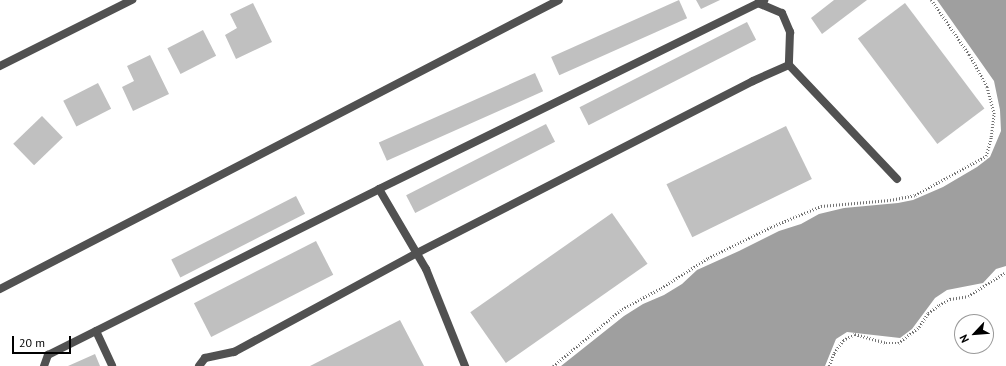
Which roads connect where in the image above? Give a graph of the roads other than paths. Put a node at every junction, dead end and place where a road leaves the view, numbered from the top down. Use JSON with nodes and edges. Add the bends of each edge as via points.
{"nodes":[{"id":1,"x":132,"y":0,"type":"edge"},
{"id":2,"x":560,"y":0,"type":"edge"},
{"id":3,"x":761,"y":2,"type":"edge"},
{"id":4,"x":789,"y":65,"type":"junction"},
{"id":5,"x":0,"y":66,"type":"edge"},
{"id":6,"x":897,"y":179,"type":"dead end"},
{"id":7,"x":379,"y":189,"type":"junction"},
{"id":8,"x":417,"y":253,"type":"junction"},
{"id":9,"x":0,"y":288,"type":"edge"},
{"id":10,"x":96,"y":331,"type":"junction"},
{"id":11,"x":44,"y":366,"type":"edge"},
{"id":12,"x":112,"y":366,"type":"edge"},
{"id":13,"x":199,"y":366,"type":"edge"},
{"id":14,"x":464,"y":366,"type":"edge"}],
"edges":[{"from":1,"to":5,"type":"street"},
{"from":2,"to":9,"type":"street"},
{"from":3,"to":4,"type":"street","via":[[782,13],[790,32]]},
{"from":3,"to":7,"type":"street"},
{"from":4,"to":6,"type":"street"},
{"from":4,"to":8,"type":"street"},
{"from":7,"to":8,"type":"street"},
{"from":7,"to":10,"type":"street"},
{"from":8,"to":13,"type":"street","via":[[234,352],[205,358]]},
{"from":8,"to":14,"type":"street","via":[[442,305]]},
{"from":10,"to":11,"type":"street","via":[[48,356]]},
{"from":10,"to":12,"type":"street"}]}
